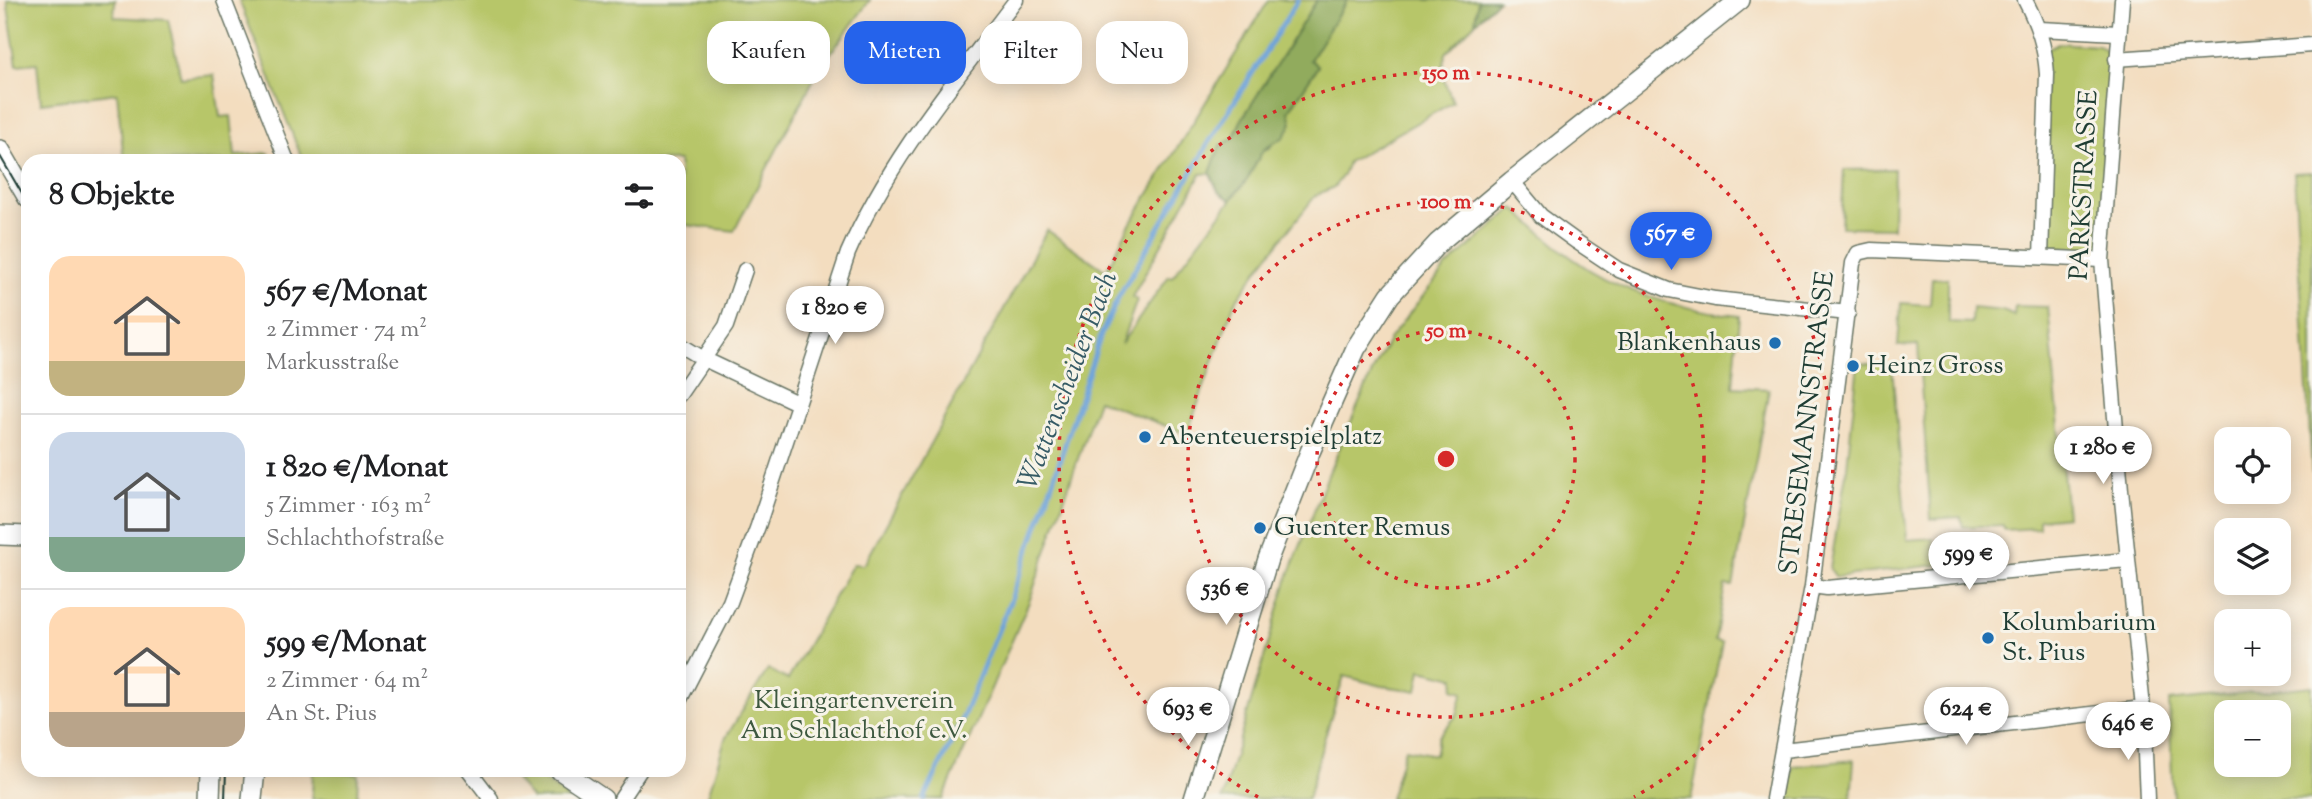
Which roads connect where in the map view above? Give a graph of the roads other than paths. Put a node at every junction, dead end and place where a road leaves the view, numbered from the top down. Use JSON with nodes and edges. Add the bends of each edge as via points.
{"nodes":[{"id":1,"x":224,"y":0,"type":"edge"},
{"id":2,"x":1016,"y":0,"type":"edge"},
{"id":3,"x":1740,"y":0,"type":"edge"},
{"id":4,"x":2025,"y":0,"type":"edge"},
{"id":5,"x":2122,"y":0,"type":"edge"},
{"id":6,"x":2040,"y":29,"type":"junction"},
{"id":7,"x":2118,"y":33,"type":"junction"},
{"id":8,"x":2312,"y":45,"type":"edge"},
{"id":9,"x":2116,"y":59,"type":"junction"},
{"id":10,"x":0,"y":150,"type":"edge"},
{"id":11,"x":284,"y":154,"type":"edge"},
{"id":12,"x":1512,"y":181,"type":"junction"},
{"id":13,"x":21,"y":186,"type":"edge"},
{"id":14,"x":2041,"y":257,"type":"junction"},
{"id":15,"x":2102,"y":260,"type":"junction"},
{"id":16,"x":745,"y":270,"type":"dead end"},
{"id":17,"x":1848,"y":313,"type":"junction"},
{"id":18,"x":686,"y":348,"type":"edge"},
{"id":19,"x":702,"y":358,"type":"junction"},
{"id":20,"x":686,"y":384,"type":"edge"},
{"id":21,"x":797,"y":403,"type":"junction"},
{"id":22,"x":0,"y":535,"type":"edge"},
{"id":23,"x":21,"y":536,"type":"edge"},
{"id":24,"x":2127,"y":560,"type":"junction"},
{"id":25,"x":1812,"y":586,"type":"junction"},
{"id":26,"x":686,"y":687,"type":"edge"},
{"id":27,"x":2143,"y":708,"type":"junction"},
{"id":28,"x":1783,"y":750,"type":"junction"},
{"id":29,"x":211,"y":777,"type":"edge"},
{"id":30,"x":254,"y":777,"type":"edge"},
{"id":31,"x":474,"y":777,"type":"edge"},
{"id":32,"x":570,"y":777,"type":"edge"},
{"id":33,"x":635,"y":777,"type":"edge"},
{"id":34,"x":210,"y":799,"type":"edge"},
{"id":35,"x":252,"y":799,"type":"edge"},
{"id":36,"x":491,"y":799,"type":"edge"},
{"id":37,"x":603,"y":799,"type":"edge"},
{"id":38,"x":621,"y":799,"type":"edge"},
{"id":39,"x":1194,"y":799,"type":"edge"},
{"id":40,"x":1773,"y":799,"type":"edge"},
{"id":41,"x":2147,"y":799,"type":"edge"}],
"edges":[{"from":1,"to":11,"type":"street"},
{"from":2,"to":21,"type":"street","via":[[924,121],[865,214]]},
{"from":3,"to":12,"type":"street"},
{"from":4,"to":6,"type":"street","name":"PARKSTRASSE"},
{"from":5,"to":7,"type":"street","name":"PARKSTRASSE"},
{"from":6,"to":7,"type":"street"},
{"from":6,"to":14,"type":"street","name":"PARKSTRASSE","via":[[2047,74]]},
{"from":7,"to":9,"type":"street","name":"PARKSTRASSE"},
{"from":8,"to":9,"type":"street"},
{"from":9,"to":15,"type":"street","name":"PARKSTRASSE"},
{"from":10,"to":13,"type":"street"},
{"from":12,"to":17,"type":"street","via":[[1541,216],[1577,242],[1619,270],[1669,290]]},
{"from":12,"to":39,"type":"street","via":[[1413,268],[1356,348],[1268,559]]},
{"from":14,"to":15,"type":"street","name":"STRESEMANNSTRASSE"},
{"from":14,"to":17,"type":"street","name":"STRESEMANNSTRASSE","via":[[1858,253]]},
{"from":15,"to":24,"type":"street","name":"PARKSTRASSE"},
{"from":16,"to":19,"type":"street","via":[[726,326]]},
{"from":17,"to":25,"type":"street","name":"STRESEMANNSTRASSE"},
{"from":18,"to":19,"type":"street"},
{"from":19,"to":20,"type":"street"},
{"from":19,"to":21,"type":"street"},
{"from":21,"to":26,"type":"street","via":[[730,601]]},
{"from":22,"to":23,"type":"street"},
{"from":24,"to":25,"type":"street"},
{"from":24,"to":27,"type":"street","name":"PARKSTRASSE"},
{"from":25,"to":28,"type":"street","name":"STRESEMANNSTRASSE"},
{"from":27,"to":28,"type":"street"},
{"from":27,"to":41,"type":"street","name":"PARKSTRASSE"},
{"from":28,"to":40,"type":"street","name":"STRESEMANNSTRASSE"},
{"from":29,"to":34,"type":"street"},
{"from":30,"to":35,"type":"street"},
{"from":31,"to":36,"type":"street"},
{"from":32,"to":37,"type":"street"},
{"from":33,"to":38,"type":"street"}]}
